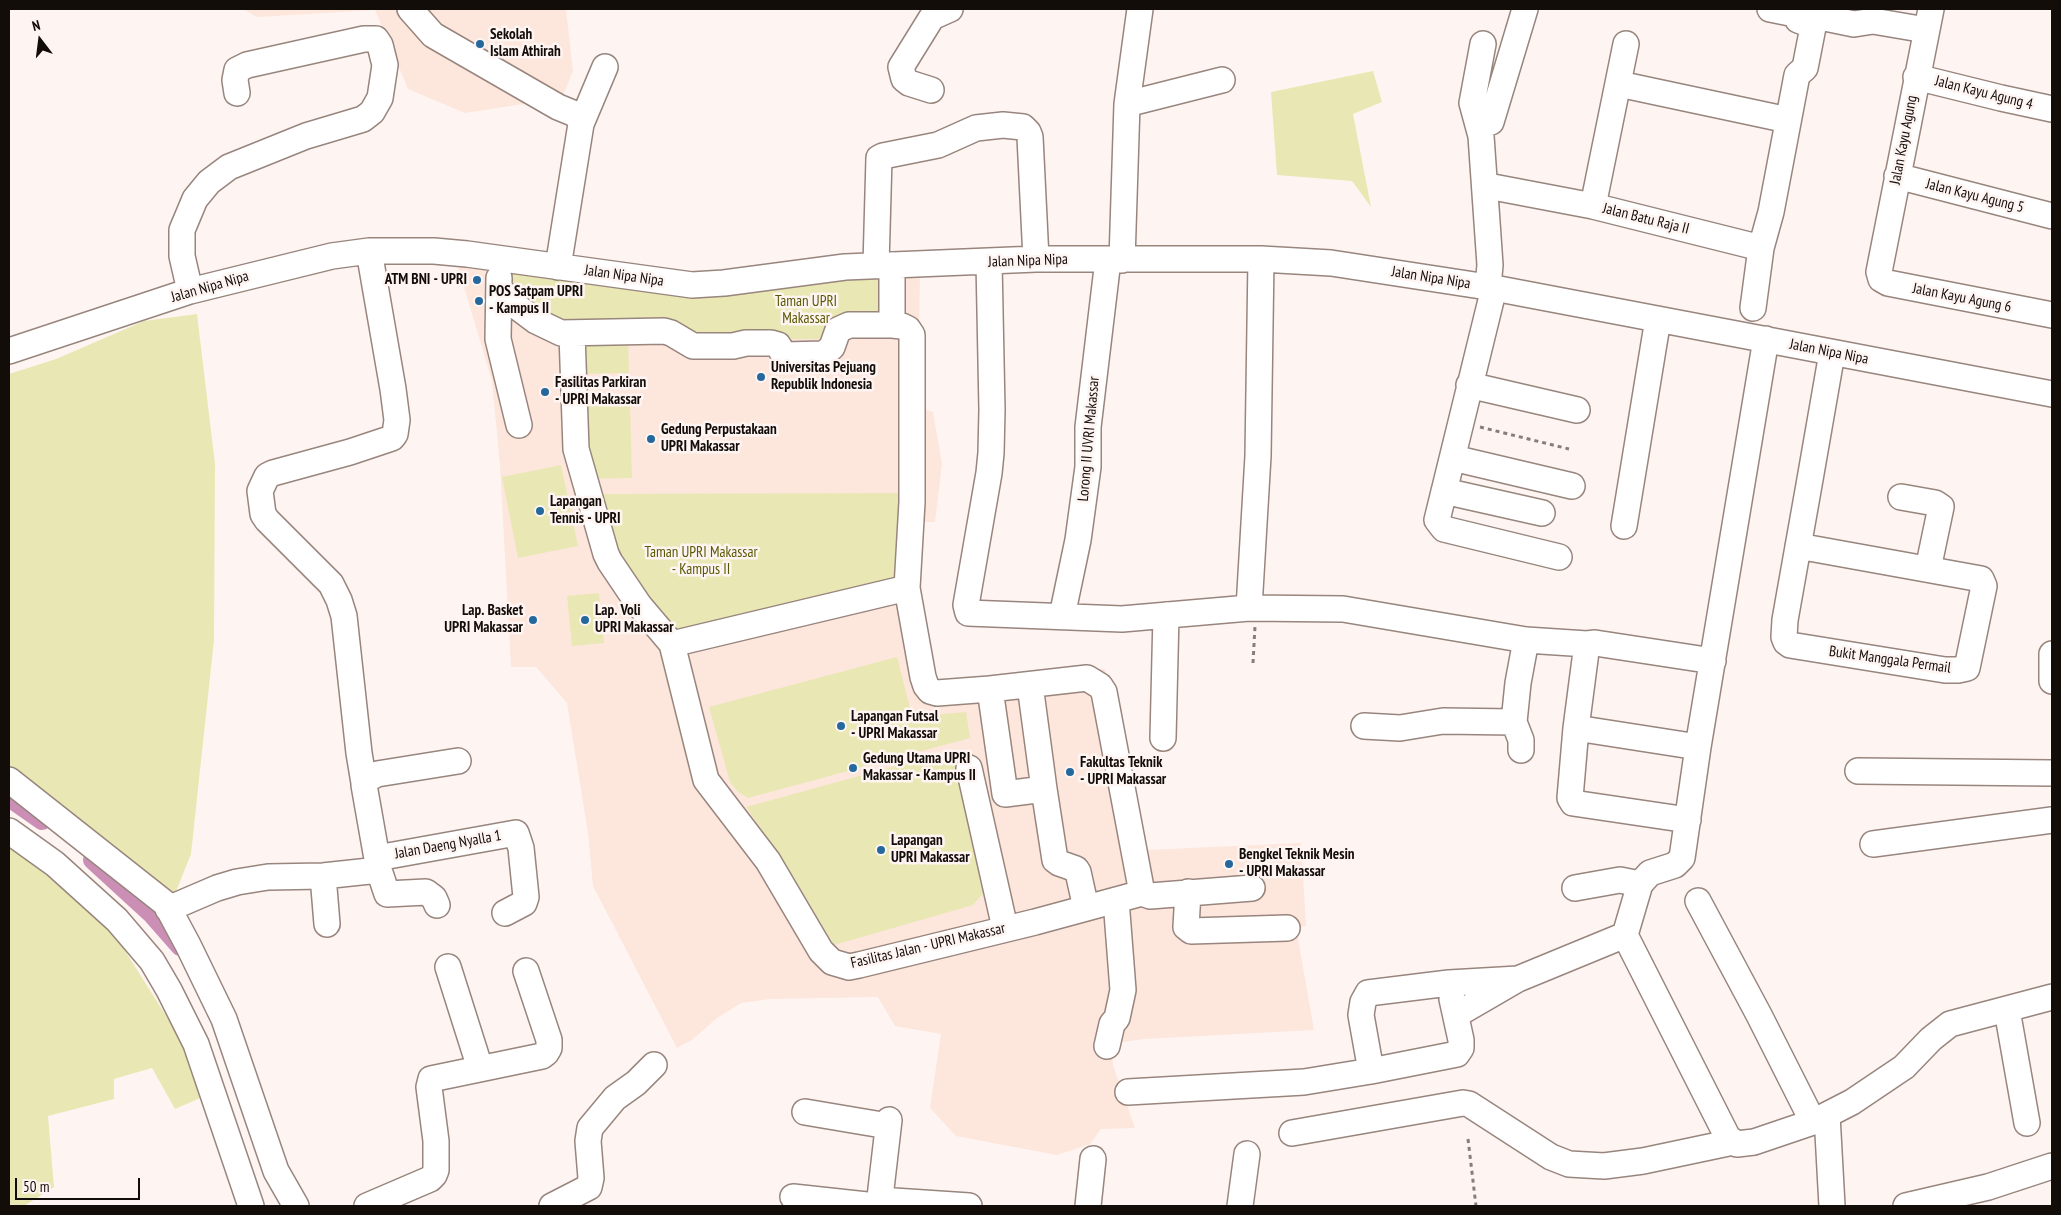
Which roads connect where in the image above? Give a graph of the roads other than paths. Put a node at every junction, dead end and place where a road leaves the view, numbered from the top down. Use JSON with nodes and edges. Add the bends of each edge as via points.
{"nodes":[{"id":1,"x":410,"y":9,"type":"edge"},
{"id":2,"x":950,"y":9,"type":"edge"},
{"id":3,"x":1525,"y":9,"type":"edge"},
{"id":4,"x":1770,"y":9,"type":"edge"},
{"id":5,"x":1138,"y":10,"type":"edge"},
{"id":6,"x":1812,"y":14,"type":"edge"},
{"id":7,"x":1928,"y":20,"type":"edge"},
{"id":8,"x":1483,"y":44,"type":"dead end"},
{"id":9,"x":1626,"y":44,"type":"dead end"},
{"id":10,"x":605,"y":67,"type":"dead end"},
{"id":11,"x":1916,"y":77,"type":"junction"},
{"id":12,"x":1222,"y":80,"type":"dead end"},
{"id":13,"x":1619,"y":84,"type":"junction"},
{"id":14,"x":931,"y":90,"type":"dead end"},
{"id":15,"x":237,"y":93,"type":"dead end"},
{"id":16,"x":1127,"y":104,"type":"junction"},
{"id":17,"x":2052,"y":109,"type":"edge"},
{"id":18,"x":1788,"y":120,"type":"junction"},
{"id":19,"x":1492,"y":122,"type":"dead end"},
{"id":20,"x":581,"y":124,"type":"junction"},
{"id":21,"x":1897,"y":176,"type":"junction"},
{"id":22,"x":1493,"y":186,"type":"dead end"},
{"id":23,"x":1593,"y":206,"type":"junction"},
{"id":24,"x":2052,"y":216,"type":"edge"},
{"id":25,"x":1761,"y":248,"type":"junction"},
{"id":26,"x":369,"y":251,"type":"junction"},
{"id":27,"x":499,"y":258,"type":"junction"},
{"id":28,"x":1036,"y":259,"type":"junction"},
{"id":29,"x":1261,"y":259,"type":"junction"},
{"id":30,"x":1115,"y":260,"type":"junction"},
{"id":31,"x":989,"y":262,"type":"junction"},
{"id":32,"x":884,"y":265,"type":"junction"},
{"id":33,"x":558,"y":267,"type":"junction"},
{"id":34,"x":1879,"y":272,"type":"joint"},
{"id":35,"x":1491,"y":287,"type":"junction"},
{"id":36,"x":499,"y":289,"type":"junction"},
{"id":37,"x":190,"y":291,"type":"junction"},
{"id":38,"x":1753,"y":308,"type":"dead end"},
{"id":39,"x":2052,"y":315,"type":"edge"},
{"id":40,"x":1658,"y":319,"type":"junction"},
{"id":41,"x":892,"y":324,"type":"junction"},
{"id":42,"x":572,"y":334,"type":"junction"},
{"id":43,"x":1766,"y":339,"type":"junction"},
{"id":44,"x":9,"y":352,"type":"edge"},
{"id":45,"x":1832,"y":353,"type":"junction"},
{"id":46,"x":1469,"y":385,"type":"junction"},
{"id":47,"x":2052,"y":394,"type":"edge"},
{"id":48,"x":1576,"y":410,"type":"dead end"},
{"id":49,"x":519,"y":425,"type":"dead end"},
{"id":50,"x":1452,"y":458,"type":"junction"},
{"id":51,"x":1572,"y":486,"type":"dead end"},
{"id":52,"x":1444,"y":491,"type":"junction"},
{"id":53,"x":1901,"y":497,"type":"dead end"},
{"id":54,"x":1542,"y":513,"type":"dead end"},
{"id":55,"x":1624,"y":526,"type":"dead end"},
{"id":56,"x":1798,"y":546,"type":"junction"},
{"id":57,"x":1559,"y":557,"type":"dead end"},
{"id":58,"x":1928,"y":569,"type":"junction"},
{"id":59,"x":907,"y":588,"type":"junction"},
{"id":60,"x":1252,"y":608,"type":"junction"},
{"id":61,"x":1166,"y":615,"type":"junction"},
{"id":62,"x":1062,"y":616,"type":"junction"},
{"id":63,"x":1526,"y":640,"type":"junction"},
{"id":64,"x":672,"y":644,"type":"junction"},
{"id":65,"x":1586,"y":644,"type":"junction"},
{"id":66,"x":2052,"y":654,"type":"edge"},
{"id":67,"x":1713,"y":661,"type":"junction"},
{"id":68,"x":2052,"y":681,"type":"edge"},
{"id":69,"x":1030,"y":685,"type":"junction"},
{"id":70,"x":990,"y":689,"type":"junction"},
{"id":71,"x":1514,"y":722,"type":"junction"},
{"id":72,"x":1364,"y":726,"type":"dead end"},
{"id":73,"x":1576,"y":728,"type":"junction"},
{"id":74,"x":1163,"y":738,"type":"dead end"},
{"id":75,"x":1698,"y":747,"type":"junction"},
{"id":76,"x":1521,"y":750,"type":"dead end"},
{"id":77,"x":458,"y":761,"type":"dead end"},
{"id":78,"x":969,"y":768,"type":"dead end"},
{"id":79,"x":1858,"y":772,"type":"dead end"},
{"id":80,"x":2052,"y":773,"type":"edge"},
{"id":81,"x":9,"y":780,"type":"edge"},
{"id":82,"x":364,"y":783,"type":"junction"},
{"id":83,"x":1044,"y":789,"type":"junction"},
{"id":84,"x":1688,"y":820,"type":"junction"},
{"id":85,"x":2052,"y":820,"type":"edge"},
{"id":86,"x":9,"y":831,"type":"edge"},
{"id":87,"x":1873,"y":844,"type":"dead end"},
{"id":88,"x":378,"y":864,"type":"junction"},
{"id":89,"x":323,"y":876,"type":"junction"},
{"id":90,"x":1640,"y":884,"type":"junction"},
{"id":91,"x":1252,"y":888,"type":"dead end"},
{"id":92,"x":1575,"y":888,"type":"dead end"},
{"id":93,"x":1188,"y":892,"type":"junction"},
{"id":94,"x":1142,"y":893,"type":"junction"},
{"id":95,"x":1116,"y":900,"type":"junction"},
{"id":96,"x":1698,"y":901,"type":"dead end"},
{"id":97,"x":437,"y":905,"type":"dead end"},
{"id":98,"x":1086,"y":908,"type":"junction"},
{"id":99,"x":168,"y":909,"type":"junction"},
{"id":100,"x":505,"y":913,"type":"dead end"},
{"id":101,"x":327,"y":924,"type":"dead end"},
{"id":102,"x":1005,"y":928,"type":"junction"},
{"id":103,"x":1287,"y":928,"type":"dead end"},
{"id":104,"x":1625,"y":935,"type":"junction"},
{"id":105,"x":448,"y":967,"type":"dead end"},
{"id":106,"x":526,"y":970,"type":"dead end"},
{"id":107,"x":1518,"y":979,"type":"junction"},
{"id":108,"x":1449,"y":983,"type":"junction"},
{"id":109,"x":2052,"y":997,"type":"edge"},
{"id":110,"x":2006,"y":1010,"type":"junction"},
{"id":111,"x":1456,"y":1015,"type":"junction"},
{"id":112,"x":1107,"y":1046,"type":"dead end"},
{"id":113,"x":654,"y":1065,"type":"dead end"},
{"id":114,"x":480,"y":1068,"type":"junction"},
{"id":115,"x":1371,"y":1071,"type":"junction"},
{"id":116,"x":1128,"y":1092,"type":"dead end"},
{"id":117,"x":805,"y":1112,"type":"dead end"},
{"id":118,"x":1820,"y":1118,"type":"junction"},
{"id":119,"x":2027,"y":1123,"type":"dead end"},
{"id":120,"x":1292,"y":1133,"type":"dead end"},
{"id":121,"x":1733,"y":1142,"type":"junction"},
{"id":122,"x":1246,"y":1154,"type":"dead end"},
{"id":123,"x":1093,"y":1159,"type":"dead end"},
{"id":124,"x":2052,"y":1166,"type":"edge"},
{"id":125,"x":793,"y":1197,"type":"dead end"},
{"id":126,"x":878,"y":1204,"type":"edge"},
{"id":127,"x":251,"y":1206,"type":"edge"},
{"id":128,"x":296,"y":1206,"type":"edge"},
{"id":129,"x":367,"y":1206,"type":"edge"},
{"id":130,"x":552,"y":1206,"type":"edge"},
{"id":131,"x":969,"y":1206,"type":"edge"},
{"id":132,"x":1088,"y":1206,"type":"edge"},
{"id":133,"x":1240,"y":1206,"type":"edge"},
{"id":134,"x":1832,"y":1206,"type":"edge"},
{"id":135,"x":1906,"y":1206,"type":"edge"}],
"edges":[{"from":1,"to":20,"type":"street","via":[[433,35],[575,114]]},
{"from":2,"to":14,"type":"street","via":[[932,17],[901,67],[904,79],[909,83]]},
{"from":3,"to":19,"type":"street"},
{"from":4,"to":6,"type":"street"},
{"from":5,"to":16,"type":"street","name":"Lorong II UVRI Makassar"},
{"from":6,"to":7,"type":"street","via":[[1854,24]]},
{"from":6,"to":18,"type":"street","via":[[1805,68],[1797,75]]},
{"from":7,"to":11,"type":"street","name":"Jalan Kayu Agung"},
{"from":8,"to":35,"type":"street","via":[[1472,102],[1482,136]]},
{"from":9,"to":13,"type":"street","name":"Jalan Batu Raja II"},
{"from":10,"to":20,"type":"street"},
{"from":11,"to":17,"type":"street","name":"Jalan Kayu Agung 4"},
{"from":11,"to":21,"type":"street","name":"Jalan Kayu Agung"},
{"from":12,"to":16,"type":"street"},
{"from":13,"to":18,"type":"street"},
{"from":13,"to":23,"type":"street","name":"Jalan Batu Raja II"},
{"from":15,"to":37,"type":"street","via":[[237,70],[246,65],[364,39],[376,39],[380,45],[384,64],[380,98],[372,112],[363,119],[306,136],[229,168],[209,182],[195,199],[182,230],[182,256]]},
{"from":16,"to":30,"type":"street","name":"Lorong II UVRI Makassar"},
{"from":18,"to":25,"type":"street"},
{"from":20,"to":33,"type":"street"},
{"from":21,"to":24,"type":"street","name":"Jalan Kayu Agung 5"},
{"from":21,"to":34,"type":"street","name":"Jalan Kayu Agung"},
{"from":22,"to":23,"type":"street"},
{"from":23,"to":25,"type":"street","name":"Jalan Batu Raja II"},
{"from":25,"to":38,"type":"street"},
{"from":26,"to":27,"type":"street","name":"Jalan Nipa Nipa","via":[[434,251]]},
{"from":26,"to":37,"type":"street","name":"Jalan Nipa Nipa","via":[[332,256]]},
{"from":26,"to":82,"type":"street","name":"Jalan Daeng Nyalla 1","via":[[397,420],[395,434],[392,438],[350,452],[273,473],[267,476],[260,491],[267,520],[331,584],[339,600],[344,616]]},
{"from":27,"to":33,"type":"street","name":"Jalan Nipa Nipa"},
{"from":27,"to":36,"type":"street"},
{"from":28,"to":30,"type":"street","name":"Jalan Nipa Nipa"},
{"from":28,"to":31,"type":"street","name":"Jalan Nipa Nipa"},
{"from":28,"to":32,"type":"street","via":[[1030,137],[1023,127],[1003,125],[976,128],[938,145],[879,158]]},
{"from":29,"to":30,"type":"street","name":"Jalan Nipa Nipa"},
{"from":29,"to":35,"type":"street","name":"Jalan Nipa Nipa","via":[[1331,263]]},
{"from":29,"to":60,"type":"street"},
{"from":30,"to":62,"type":"street","name":"Lorong II UVRI Makassar","via":[[1088,427],[1088,467],[1079,531]]},
{"from":31,"to":32,"type":"street","name":"Jalan Nipa Nipa"},
{"from":31,"to":62,"type":"street","via":[[992,410],[989,473],[966,609],[970,614]]},
{"from":32,"to":33,"type":"street","name":"Jalan Nipa Nipa","via":[[692,285]]},
{"from":32,"to":41,"type":"street"},
{"from":34,"to":39,"type":"street","name":"Jalan Kayu Agung 6","via":[[1888,283]]},
{"from":35,"to":40,"type":"street","name":"Jalan Nipa Nipa"},
{"from":35,"to":46,"type":"street"},
{"from":36,"to":42,"type":"street","via":[[536,321],[558,332]]},
{"from":36,"to":49,"type":"street","via":[[498,340]]},
{"from":37,"to":44,"type":"street","name":"Jalan Nipa Nipa"},
{"from":40,"to":43,"type":"street","name":"Jalan Nipa Nipa"},
{"from":40,"to":55,"type":"street"},
{"from":41,"to":42,"type":"street","via":[[849,325],[838,330],[828,351],[818,355],[784,356],[778,345],[765,343],[693,346],[664,331]]},
{"from":41,"to":59,"type":"street","via":[[908,329],[912,335],[912,502]]},
{"from":42,"to":64,"type":"street","via":[[576,449],[606,554],[639,605]]},
{"from":43,"to":45,"type":"street","name":"Jalan Nipa Nipa"},
{"from":43,"to":67,"type":"street"},
{"from":45,"to":47,"type":"street","name":"Jalan Nipa Nipa"},
{"from":45,"to":56,"type":"street","name":"Bukit Manggala Permail"},
{"from":46,"to":48,"type":"street"},
{"from":46,"to":50,"type":"street"},
{"from":50,"to":51,"type":"street"},
{"from":50,"to":52,"type":"street"},
{"from":52,"to":54,"type":"street"},
{"from":52,"to":57,"type":"street","via":[[1437,520],[1444,529]]},
{"from":53,"to":58,"type":"street","via":[[1930,501],[1941,507]]},
{"from":56,"to":58,"type":"street","name":"Bukit Manggala Permail"},
{"from":56,"to":58,"type":"street","name":"Bukit Manggala Permail","via":[[1784,632],[1790,645],[1944,670],[1965,669],[1970,660],[1983,581]]},
{"from":59,"to":64,"type":"street"},
{"from":59,"to":70,"type":"street","via":[[926,686],[930,691]]},
{"from":60,"to":61,"type":"street"},
{"from":60,"to":63,"type":"street","via":[[1343,609]]},
{"from":61,"to":62,"type":"street","via":[[1122,619]]},
{"from":61,"to":74,"type":"street"},
{"from":63,"to":65,"type":"street"},
{"from":63,"to":71,"type":"street"},
{"from":64,"to":102,"type":"street","name":"Fasilitas Jalan - UPRI Makassar","via":[[706,780],[768,860],[826,958],[840,965],[859,965]]},
{"from":65,"to":67,"type":"street"},
{"from":65,"to":73,"type":"street"},
{"from":66,"to":68,"type":"street"},
{"from":67,"to":75,"type":"street"},
{"from":69,"to":70,"type":"street"},
{"from":69,"to":83,"type":"street"},
{"from":69,"to":94,"type":"street","via":[[1087,678],[1104,692]]},
{"from":70,"to":83,"type":"street","via":[[1005,794]]},
{"from":71,"to":72,"type":"street","via":[[1443,721],[1400,728]]},
{"from":71,"to":76,"type":"street"},
{"from":73,"to":75,"type":"street"},
{"from":73,"to":84,"type":"street","via":[[1570,798],[1573,803]]},
{"from":75,"to":84,"type":"street"},
{"from":77,"to":82,"type":"street","via":[[377,774]]},
{"from":78,"to":102,"type":"street"},
{"from":79,"to":80,"type":"street"},
{"from":81,"to":99,"type":"street","via":[[166,904]]},
{"from":82,"to":88,"type":"street","name":"Jalan Daeng Nyalla 1"},
{"from":83,"to":98,"type":"street","via":[[1055,860],[1078,872]]},
{"from":84,"to":90,"type":"street","via":[[1682,858],[1650,873]]},
{"from":85,"to":87,"type":"street"},
{"from":86,"to":127,"type":"street","via":[[55,864],[117,920],[152,961],[196,1044]]},
{"from":88,"to":89,"type":"street","name":"Jalan Daeng Nyalla 1"},
{"from":88,"to":97,"type":"street","via":[[387,894],[426,892]]},
{"from":88,"to":100,"type":"street","name":"Jalan Daeng Nyalla 1","via":[[516,833],[521,848],[526,896],[524,903]]},
{"from":89,"to":99,"type":"street","name":"Jalan Daeng Nyalla 1","via":[[268,877],[237,882]]},
{"from":89,"to":101,"type":"street"},
{"from":90,"to":92,"type":"street","via":[[1620,880]]},
{"from":90,"to":104,"type":"street"},
{"from":91,"to":93,"type":"street","name":"Fasilitas Jalan - UPRI Makassar"},
{"from":93,"to":94,"type":"street","name":"Fasilitas Jalan - UPRI Makassar","via":[[1150,896]]},
{"from":93,"to":103,"type":"street","via":[[1186,927],[1191,931]]},
{"from":94,"to":95,"type":"street","name":"Fasilitas Jalan - UPRI Makassar"},
{"from":95,"to":98,"type":"street","name":"Fasilitas Jalan - UPRI Makassar"},
{"from":95,"to":112,"type":"street","via":[[1123,990]]},
{"from":96,"to":118,"type":"street","via":[[1759,1015]]},
{"from":98,"to":102,"type":"street","name":"Fasilitas Jalan - UPRI Makassar"},
{"from":99,"to":128,"type":"street","via":[[224,1019],[276,1171]]},
{"from":104,"to":107,"type":"street"},
{"from":104,"to":121,"type":"street","via":[[1728,1138]]},
{"from":105,"to":114,"type":"street"},
{"from":106,"to":114,"type":"street","via":[[549,1048],[542,1056]]},
{"from":107,"to":108,"type":"street"},
{"from":107,"to":111,"type":"street"},
{"from":108,"to":111,"type":"street"},
{"from":108,"to":115,"type":"street","via":[[1373,992],[1366,996],[1362,1015]]},
{"from":109,"to":110,"type":"street"},
{"from":110,"to":118,"type":"street","via":[[1950,1024],[1904,1068],[1852,1102]]},
{"from":110,"to":119,"type":"street"},
{"from":111,"to":115,"type":"street","via":[[1461,1044],[1457,1054]]},
{"from":113,"to":130,"type":"street","via":[[615,1098],[590,1128],[589,1187]]},
{"from":114,"to":129,"type":"street","via":[[429,1080],[436,1141],[436,1170],[432,1177]]},
{"from":115,"to":116,"type":"street","via":[[1304,1082]]},
{"from":117,"to":126,"type":"street","via":[[888,1123]]},
{"from":118,"to":121,"type":"street","via":[[1754,1142]]},
{"from":118,"to":134,"type":"street"},
{"from":120,"to":121,"type":"street","via":[[1463,1103],[1551,1157],[1569,1164],[1604,1166],[1642,1161]]},
{"from":122,"to":133,"type":"street"},
{"from":123,"to":132,"type":"street"},
{"from":124,"to":135,"type":"street"},
{"from":125,"to":126,"type":"street"},
{"from":126,"to":131,"type":"street"}]}
